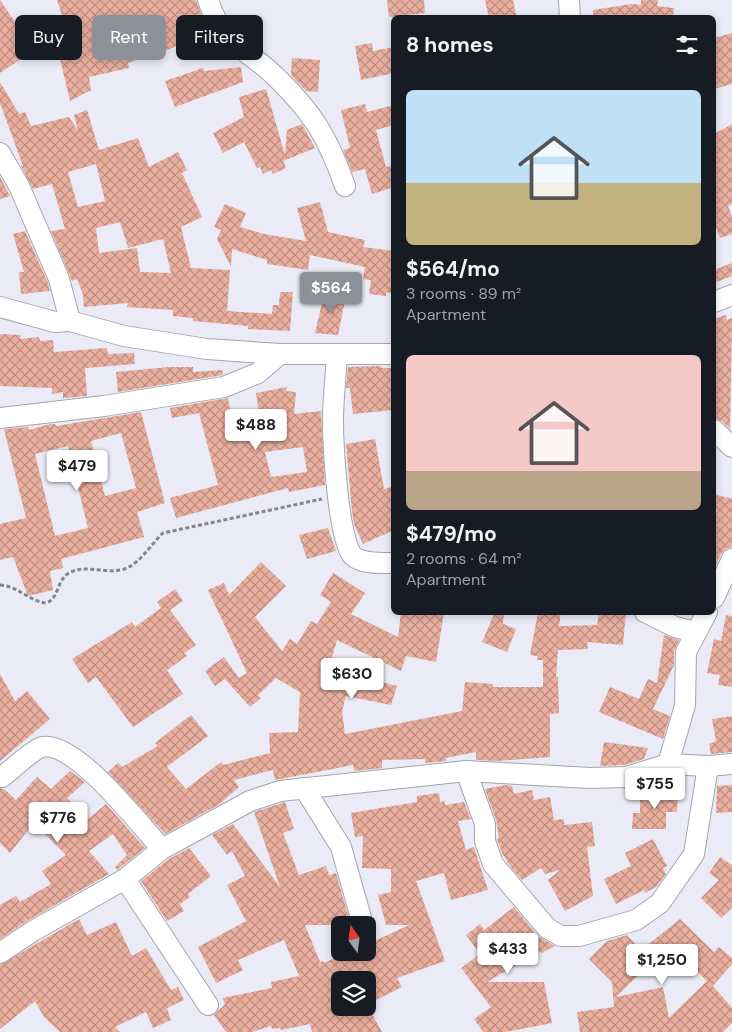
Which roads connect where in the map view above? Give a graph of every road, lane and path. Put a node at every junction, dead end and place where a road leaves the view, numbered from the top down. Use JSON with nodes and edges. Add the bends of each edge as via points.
{"nodes":[{"id":1,"x":208,"y":0,"type":"edge"},
{"id":2,"x":569,"y":0,"type":"edge"},
{"id":3,"x":570,"y":15,"type":"edge"},
{"id":4,"x":0,"y":153,"type":"edge"},
{"id":5,"x":345,"y":186,"type":"dead end"},
{"id":6,"x":732,"y":295,"type":"edge"},
{"id":7,"x":716,"y":301,"type":"edge"},
{"id":8,"x":0,"y":307,"type":"edge"},
{"id":9,"x":70,"y":321,"type":"junction"},
{"id":10,"x":280,"y":354,"type":"junction"},
{"id":11,"x":337,"y":354,"type":"junction"},
{"id":12,"x":391,"y":354,"type":"edge"},
{"id":13,"x":0,"y":418,"type":"edge"},
{"id":14,"x":716,"y":432,"type":"edge"},
{"id":15,"x":732,"y":447,"type":"edge"},
{"id":16,"x":338,"y":495,"type":"junction"},
{"id":17,"x":732,"y":559,"type":"edge"},
{"id":18,"x":391,"y":564,"type":"edge"},
{"id":19,"x":0,"y":585,"type":"edge"},
{"id":20,"x":716,"y":594,"type":"edge"},
{"id":21,"x":651,"y":615,"type":"edge"},
{"id":22,"x":704,"y":615,"type":"edge"},
{"id":23,"x":695,"y":632,"type":"junction"},
{"id":24,"x":668,"y":764,"type":"junction"},
{"id":25,"x":732,"y":764,"type":"edge"},
{"id":26,"x":708,"y":766,"type":"junction"},
{"id":27,"x":466,"y":771,"type":"junction"},
{"id":28,"x":2,"y":777,"type":"dead end"},
{"id":29,"x":304,"y":788,"type":"junction"},
{"id":30,"x":162,"y":849,"type":"junction"},
{"id":31,"x":125,"y":879,"type":"junction"},
{"id":32,"x":360,"y":916,"type":"edge"},
{"id":33,"x":0,"y":953,"type":"edge"},
{"id":34,"x":208,"y":1005,"type":"dead end"}],
"edges":[{"from":1,"to":5,"type":"street","via":[[227,38],[277,77],[313,117],[334,155]]},
{"from":2,"to":3,"type":"street"},
{"from":4,"to":9,"type":"street","via":[[19,186],[59,279]]},
{"from":6,"to":7,"type":"street"},
{"from":8,"to":9,"type":"street","via":[[55,322]]},
{"from":9,"to":10,"type":"street","via":[[124,336],[206,349]]},
{"from":10,"to":11,"type":"street"},
{"from":10,"to":13,"type":"street","via":[[258,374],[224,387]]},
{"from":11,"to":12,"type":"street"},
{"from":11,"to":16,"type":"street","via":[[333,420]]},
{"from":14,"to":15,"type":"street"},
{"from":16,"to":18,"type":"street","via":[[344,535],[352,555],[359,560]]},
{"from":16,"to":19,"type":"path","via":[[163,533],[145,554],[126,568],[106,571],[82,569],[67,574],[53,598],[46,603]]},
{"from":17,"to":20,"type":"street"},
{"from":21,"to":23,"type":"street","via":[[675,628]]},
{"from":22,"to":23,"type":"street"},
{"from":23,"to":24,"type":"street","via":[[686,652],[685,706]]},
{"from":24,"to":26,"type":"street"},
{"from":24,"to":27,"type":"street","via":[[626,776],[590,778]]},
{"from":25,"to":26,"type":"street"},
{"from":26,"to":27,"type":"street","via":[[694,854],[660,902],[636,920],[579,936],[561,936],[547,928],[493,864],[485,841],[484,824]]},
{"from":27,"to":29,"type":"street"},
{"from":28,"to":30,"type":"street","via":[[41,748],[59,751],[88,767]]},
{"from":29,"to":30,"type":"street","via":[[280,791],[250,801]]},
{"from":29,"to":32,"type":"street","via":[[341,847]]},
{"from":30,"to":31,"type":"street"},
{"from":31,"to":33,"type":"street"},
{"from":31,"to":34,"type":"street"}]}
